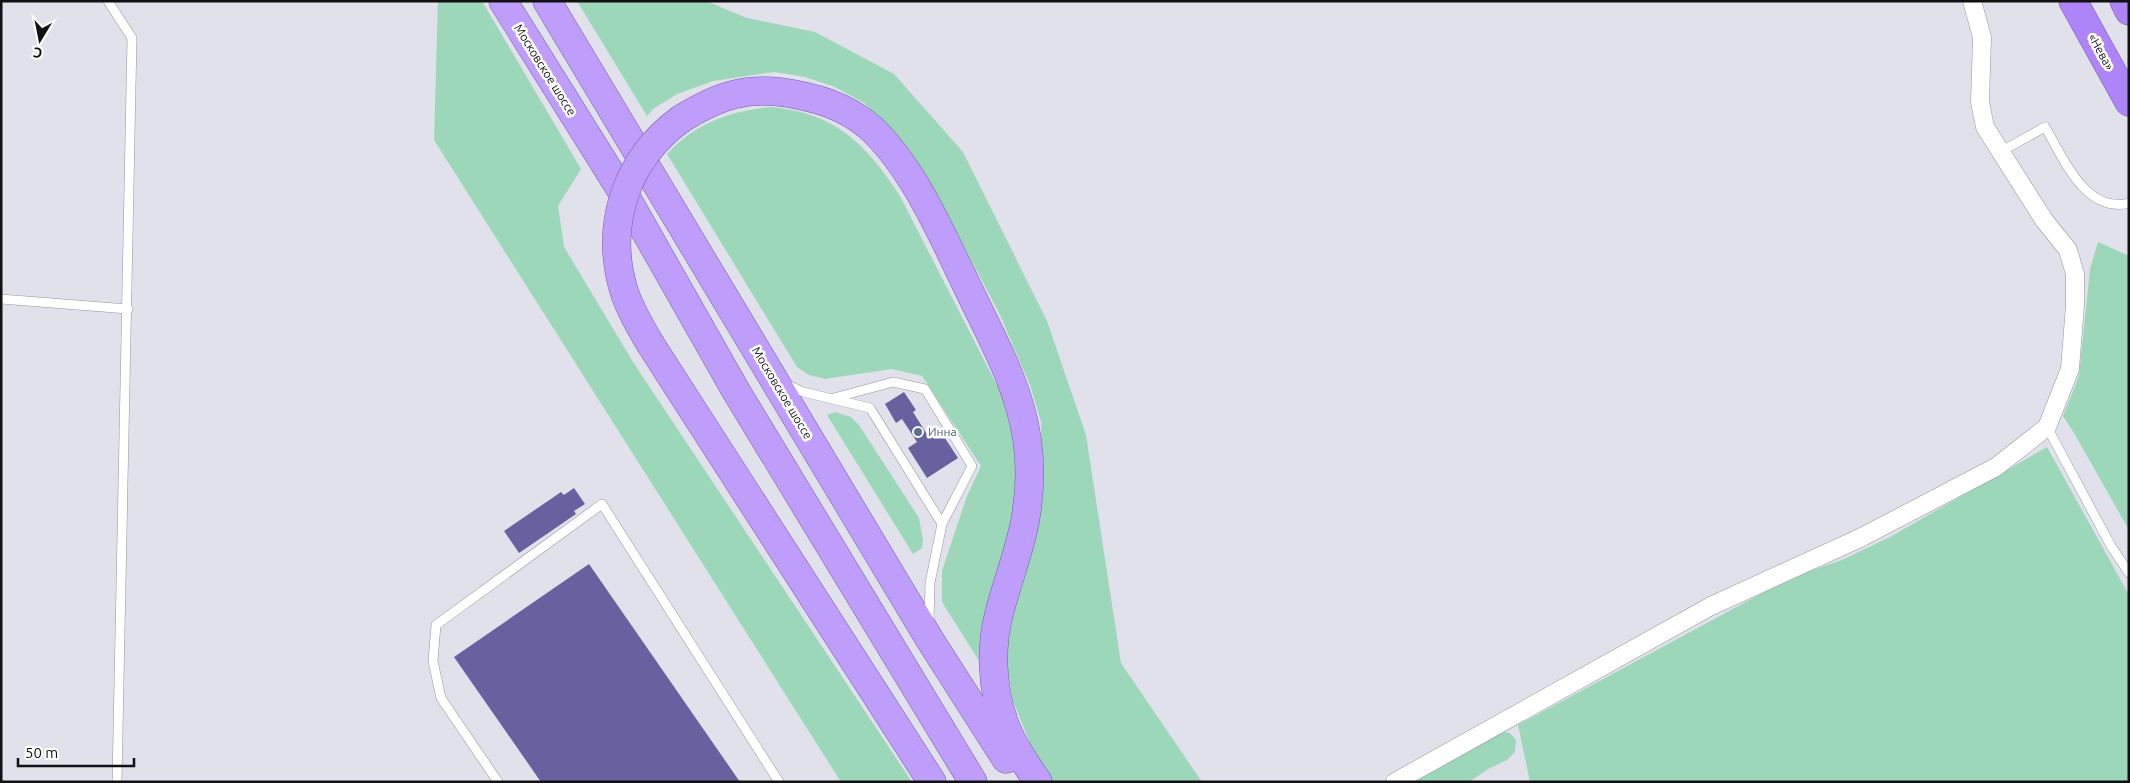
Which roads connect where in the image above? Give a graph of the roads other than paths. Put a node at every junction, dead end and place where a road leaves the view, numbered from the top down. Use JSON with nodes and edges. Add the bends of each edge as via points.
{"nodes":[{"id":1,"x":108,"y":1,"type":"edge"},
{"id":2,"x":503,"y":1,"type":"edge"},
{"id":3,"x":547,"y":1,"type":"edge"},
{"id":4,"x":1972,"y":1,"type":"edge"},
{"id":5,"x":2073,"y":1,"type":"edge"},
{"id":6,"x":2124,"y":1,"type":"edge"},
{"id":7,"x":2129,"y":11,"type":"edge"},
{"id":8,"x":2129,"y":102,"type":"edge"},
{"id":9,"x":2000,"y":152,"type":"junction"},
{"id":10,"x":2129,"y":203,"type":"edge"},
{"id":11,"x":1,"y":299,"type":"edge"},
{"id":12,"x":128,"y":309,"type":"junction"},
{"id":13,"x":769,"y":372,"type":"junction"},
{"id":14,"x":833,"y":398,"type":"junction"},
{"id":15,"x":2047,"y":427,"type":"junction"},
{"id":16,"x":942,"y":524,"type":"junction"},
{"id":17,"x":2129,"y":573,"type":"edge"},
{"id":18,"x":930,"y":640,"type":"junction"},
{"id":19,"x":117,"y":782,"type":"edge"},
{"id":20,"x":498,"y":782,"type":"edge"},
{"id":21,"x":779,"y":782,"type":"edge"},
{"id":22,"x":932,"y":782,"type":"edge"},
{"id":23,"x":973,"y":782,"type":"edge"},
{"id":24,"x":1020,"y":782,"type":"edge"},
{"id":25,"x":1038,"y":782,"type":"edge"},
{"id":26,"x":1395,"y":782,"type":"edge"}],
"edges":[{"from":1,"to":12,"type":"lane","via":[[132,38]]},
{"from":2,"to":23,"type":"highway","name":"Московское шоссе","via":[[631,206],[736,391]]},
{"from":3,"to":13,"type":"highway","name":"Московское шоссе"},
{"from":4,"to":9,"type":"street","via":[[1982,37],[1980,102],[1985,126]]},
{"from":5,"to":8,"type":"highway","name":"«Нева»"},
{"from":6,"to":7,"type":"highway"},
{"from":9,"to":10,"type":"lane","via":[[2045,127],[2080,184],[2094,198],[2109,204]]},
{"from":9,"to":15,"type":"street","via":[[2044,220],[2068,250],[2075,274],[2070,369]]},
{"from":11,"to":12,"type":"lane"},
{"from":12,"to":19,"type":"lane"},
{"from":13,"to":14,"type":"lane","via":[[803,392]]},
{"from":13,"to":18,"type":"highway","name":"Московское шоссе"},
{"from":14,"to":16,"type":"lane","via":[[870,408]]},
{"from":14,"to":16,"type":"lane","via":[[893,382],[925,389],[972,466]]},
{"from":15,"to":17,"type":"lane"},
{"from":15,"to":26,"type":"street","via":[[1996,467],[1860,538],[1711,606]]},
{"from":16,"to":18,"type":"lane","via":[[930,582]]},
{"from":18,"to":24,"type":"highway","name":"Московское шоссе"},
{"from":20,"to":21,"type":"lane","via":[[441,698],[433,661],[436,625],[602,504]]},
{"from":22,"to":25,"type":"highway","bridge":true,"via":[[651,345],[625,293],[616,247],[618,226],[627,189],[642,156],[666,130],[721,97],[770,91],[806,96],[850,114],[872,129],[910,178],[931,213],[1003,360],[1015,389],[1027,438],[1029,490],[1025,521],[994,641],[995,690],[1004,723]]}]}
